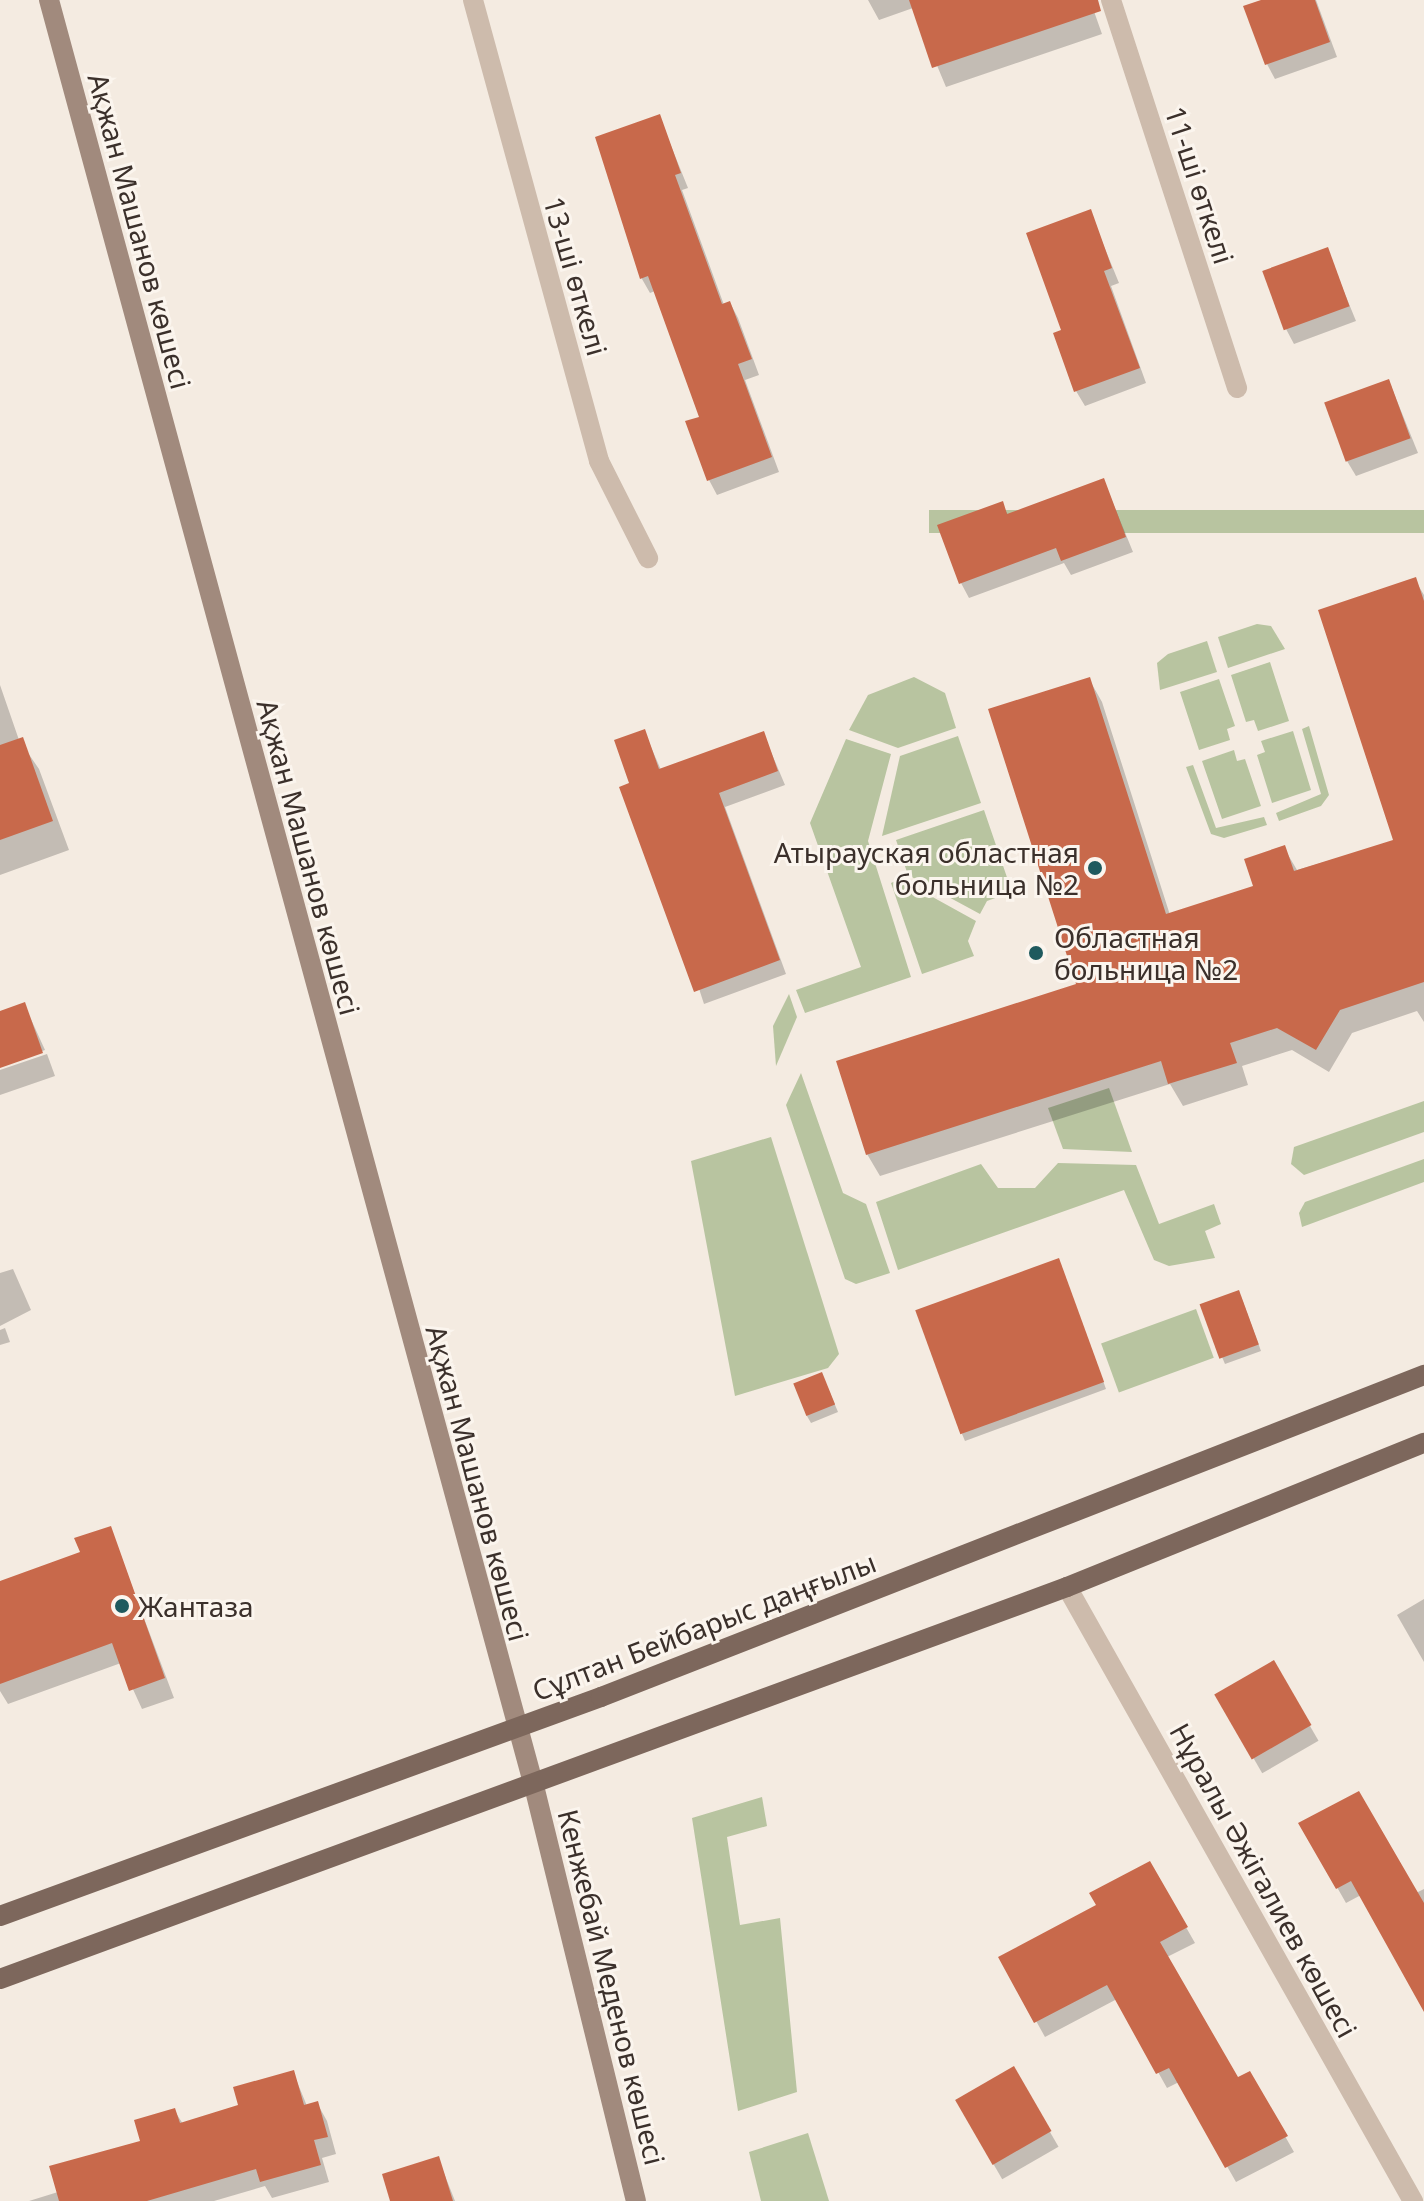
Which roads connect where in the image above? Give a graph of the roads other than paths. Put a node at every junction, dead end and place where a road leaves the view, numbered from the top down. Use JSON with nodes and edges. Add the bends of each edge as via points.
{"nodes":[{"id":1,"x":49,"y":0,"type":"edge"},
{"id":2,"x":473,"y":0,"type":"edge"},
{"id":3,"x":1111,"y":0,"type":"edge"},
{"id":4,"x":1237,"y":388,"type":"dead end"},
{"id":5,"x":648,"y":558,"type":"dead end"},
{"id":6,"x":1424,"y":1375,"type":"edge"},
{"id":7,"x":1424,"y":1443,"type":"edge"},
{"id":8,"x":1067,"y":1587,"type":"junction"},
{"id":9,"x":515,"y":1728,"type":"junction"},
{"id":10,"x":534,"y":1786,"type":"junction"},
{"id":11,"x":0,"y":1916,"type":"edge"},
{"id":12,"x":0,"y":1979,"type":"edge"},
{"id":13,"x":636,"y":2201,"type":"edge"},
{"id":14,"x":1413,"y":2201,"type":"edge"}],
"edges":[{"from":1,"to":9,"type":"street","name":"Ақжан Машанов көшесі"},
{"from":2,"to":5,"type":"street","name":"13-ші өткелі","via":[[599,461]]},
{"from":3,"to":4,"type":"street","name":"11-ші өткелі"},
{"from":6,"to":9,"type":"main road","name":"Сұлтан Бейбарыс даңғылы"},
{"from":7,"to":8,"type":"main road"},
{"from":8,"to":10,"type":"main road"},
{"from":8,"to":14,"type":"street","name":"Нұралы Әжiгалиев көшесi"},
{"from":9,"to":10,"type":"street","name":"Ақжан Машанов көшесі"},
{"from":9,"to":11,"type":"main road","name":"Сұлтан Бейбарыс даңғылы"},
{"from":10,"to":12,"type":"main road"},
{"from":10,"to":13,"type":"street","name":"Кенжебай Меденов көшесі"}]}
